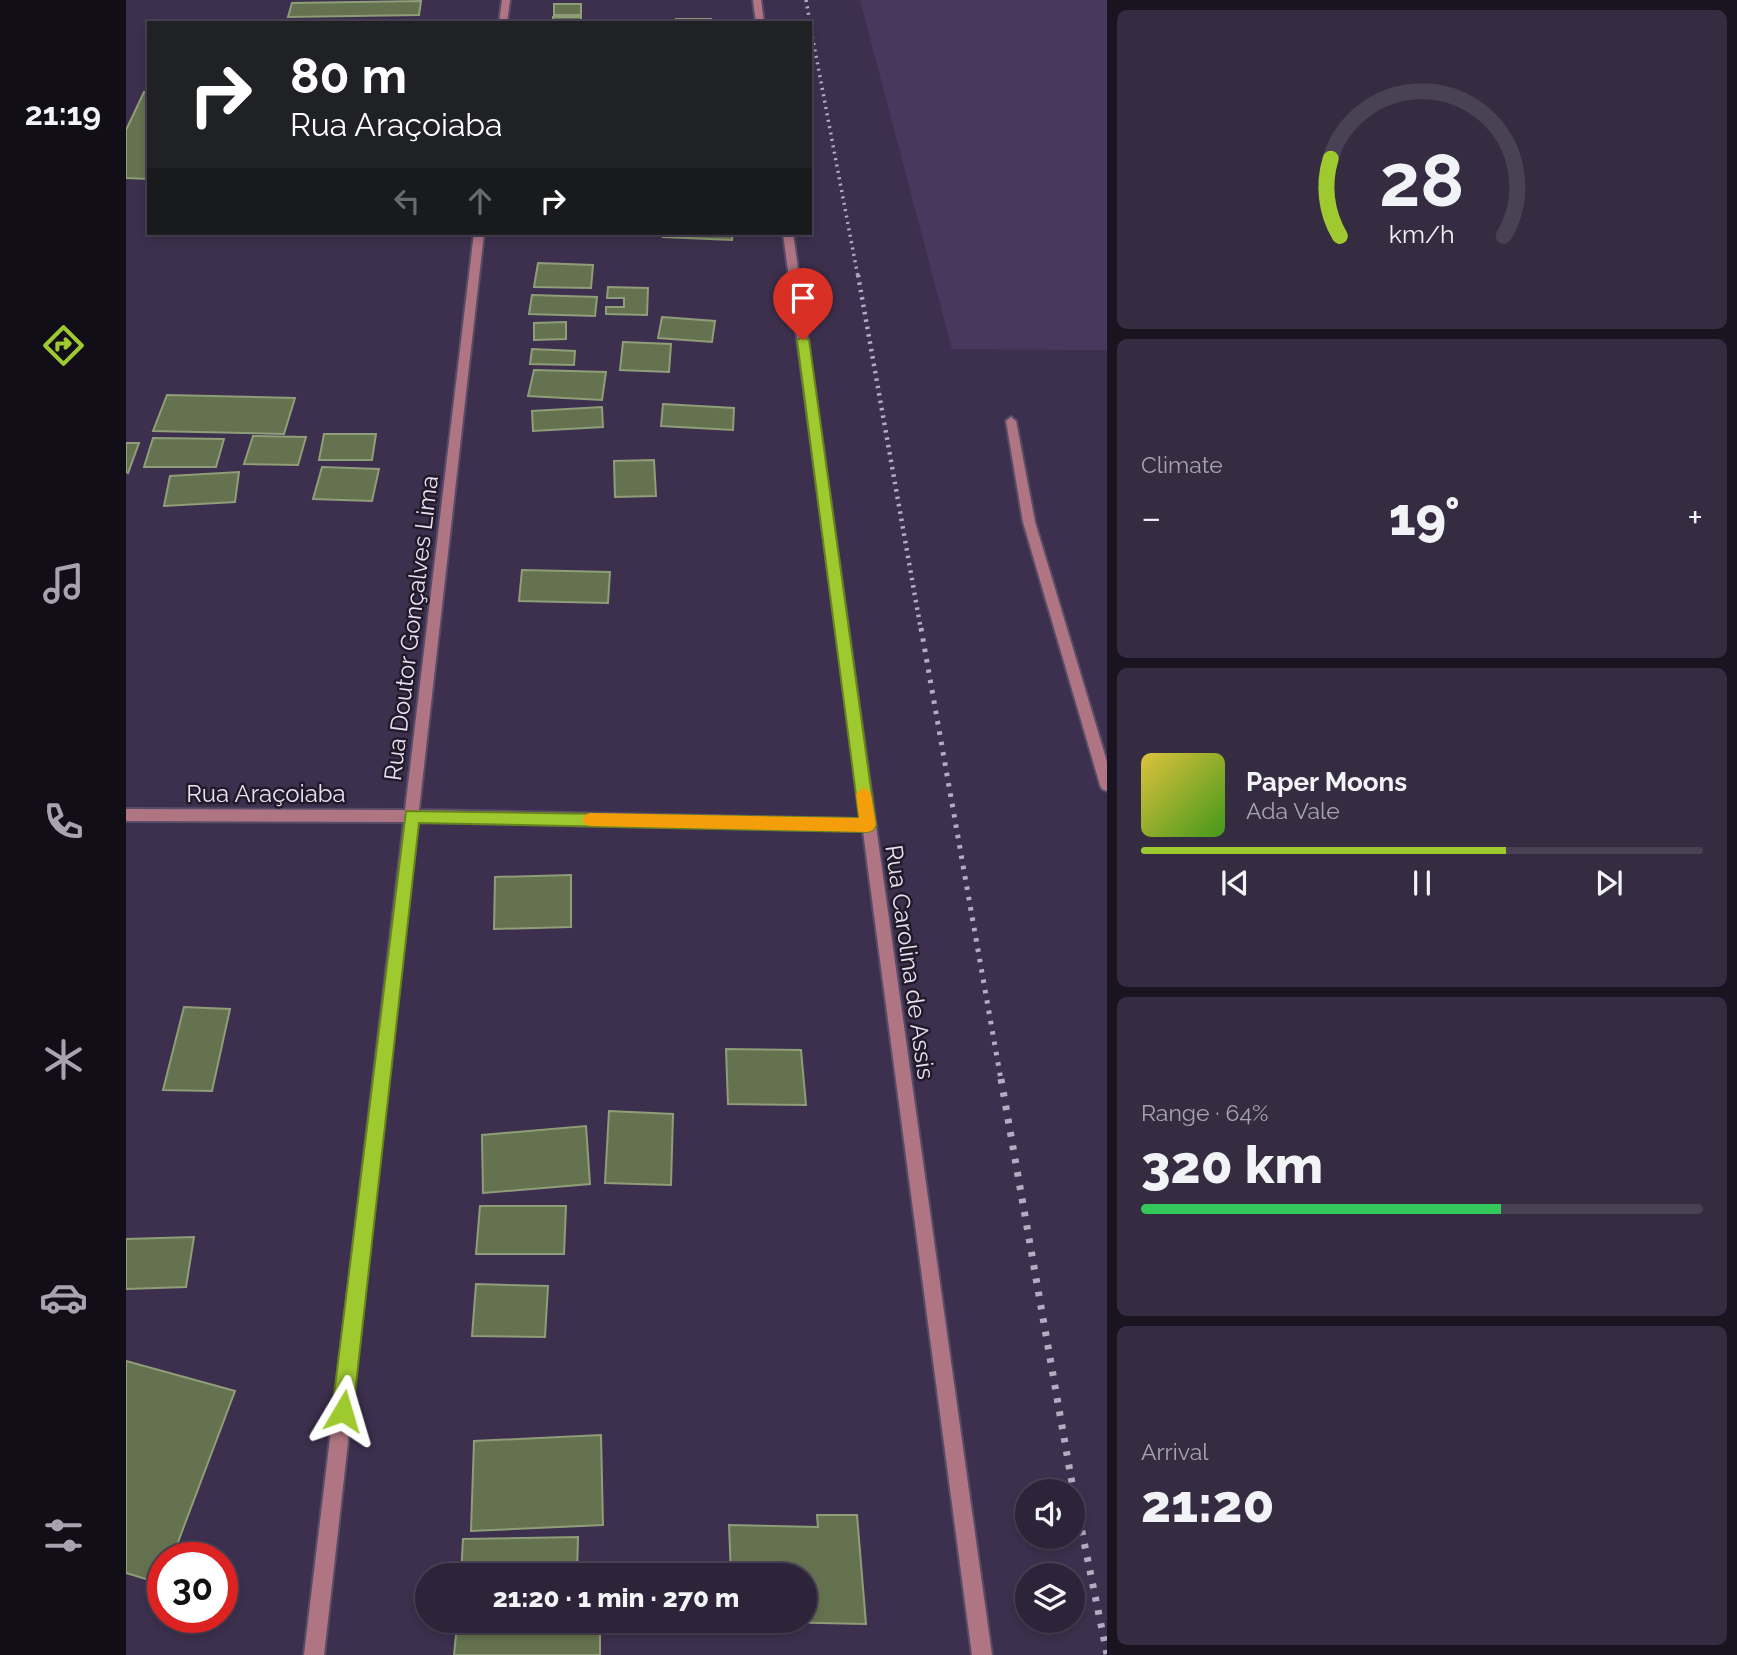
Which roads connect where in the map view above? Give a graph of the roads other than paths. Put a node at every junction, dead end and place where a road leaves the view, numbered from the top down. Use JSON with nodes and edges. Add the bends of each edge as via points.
{"nodes":[{"id":1,"x":506,"y":0,"type":"edge"},
{"id":2,"x":757,"y":0,"type":"edge"},
{"id":3,"x":503,"y":21,"type":"edge"},
{"id":4,"x":760,"y":21,"type":"edge"},
{"id":5,"x":479,"y":235,"type":"edge"},
{"id":6,"x":788,"y":235,"type":"edge"},
{"id":7,"x":1011,"y":421,"type":"dead end"},
{"id":8,"x":1107,"y":785,"type":"edge"},
{"id":9,"x":126,"y":815,"type":"edge"},
{"id":10,"x":412,"y":816,"type":"junction"},
{"id":11,"x":868,"y":825,"type":"junction"},
{"id":12,"x":314,"y":1655,"type":"edge"},
{"id":13,"x":982,"y":1655,"type":"edge"}],
"edges":[{"from":1,"to":3,"type":"street"},
{"from":2,"to":4,"type":"street"},
{"from":5,"to":10,"type":"street","name":"Rua Doutor Gonçalves Lima"},
{"from":6,"to":11,"type":"street","name":"Rua Carolina de Assis"},
{"from":7,"to":8,"type":"street","via":[[1030,522]]},
{"from":9,"to":10,"type":"street","name":"Rua Araçoiaba"},
{"from":10,"to":11,"type":"street","name":"Rua Araçoiaba"},
{"from":10,"to":12,"type":"street","name":"Rua Doutor Gonçalves Lima"},
{"from":11,"to":13,"type":"street","name":"Rua Carolina de Assis"}]}
